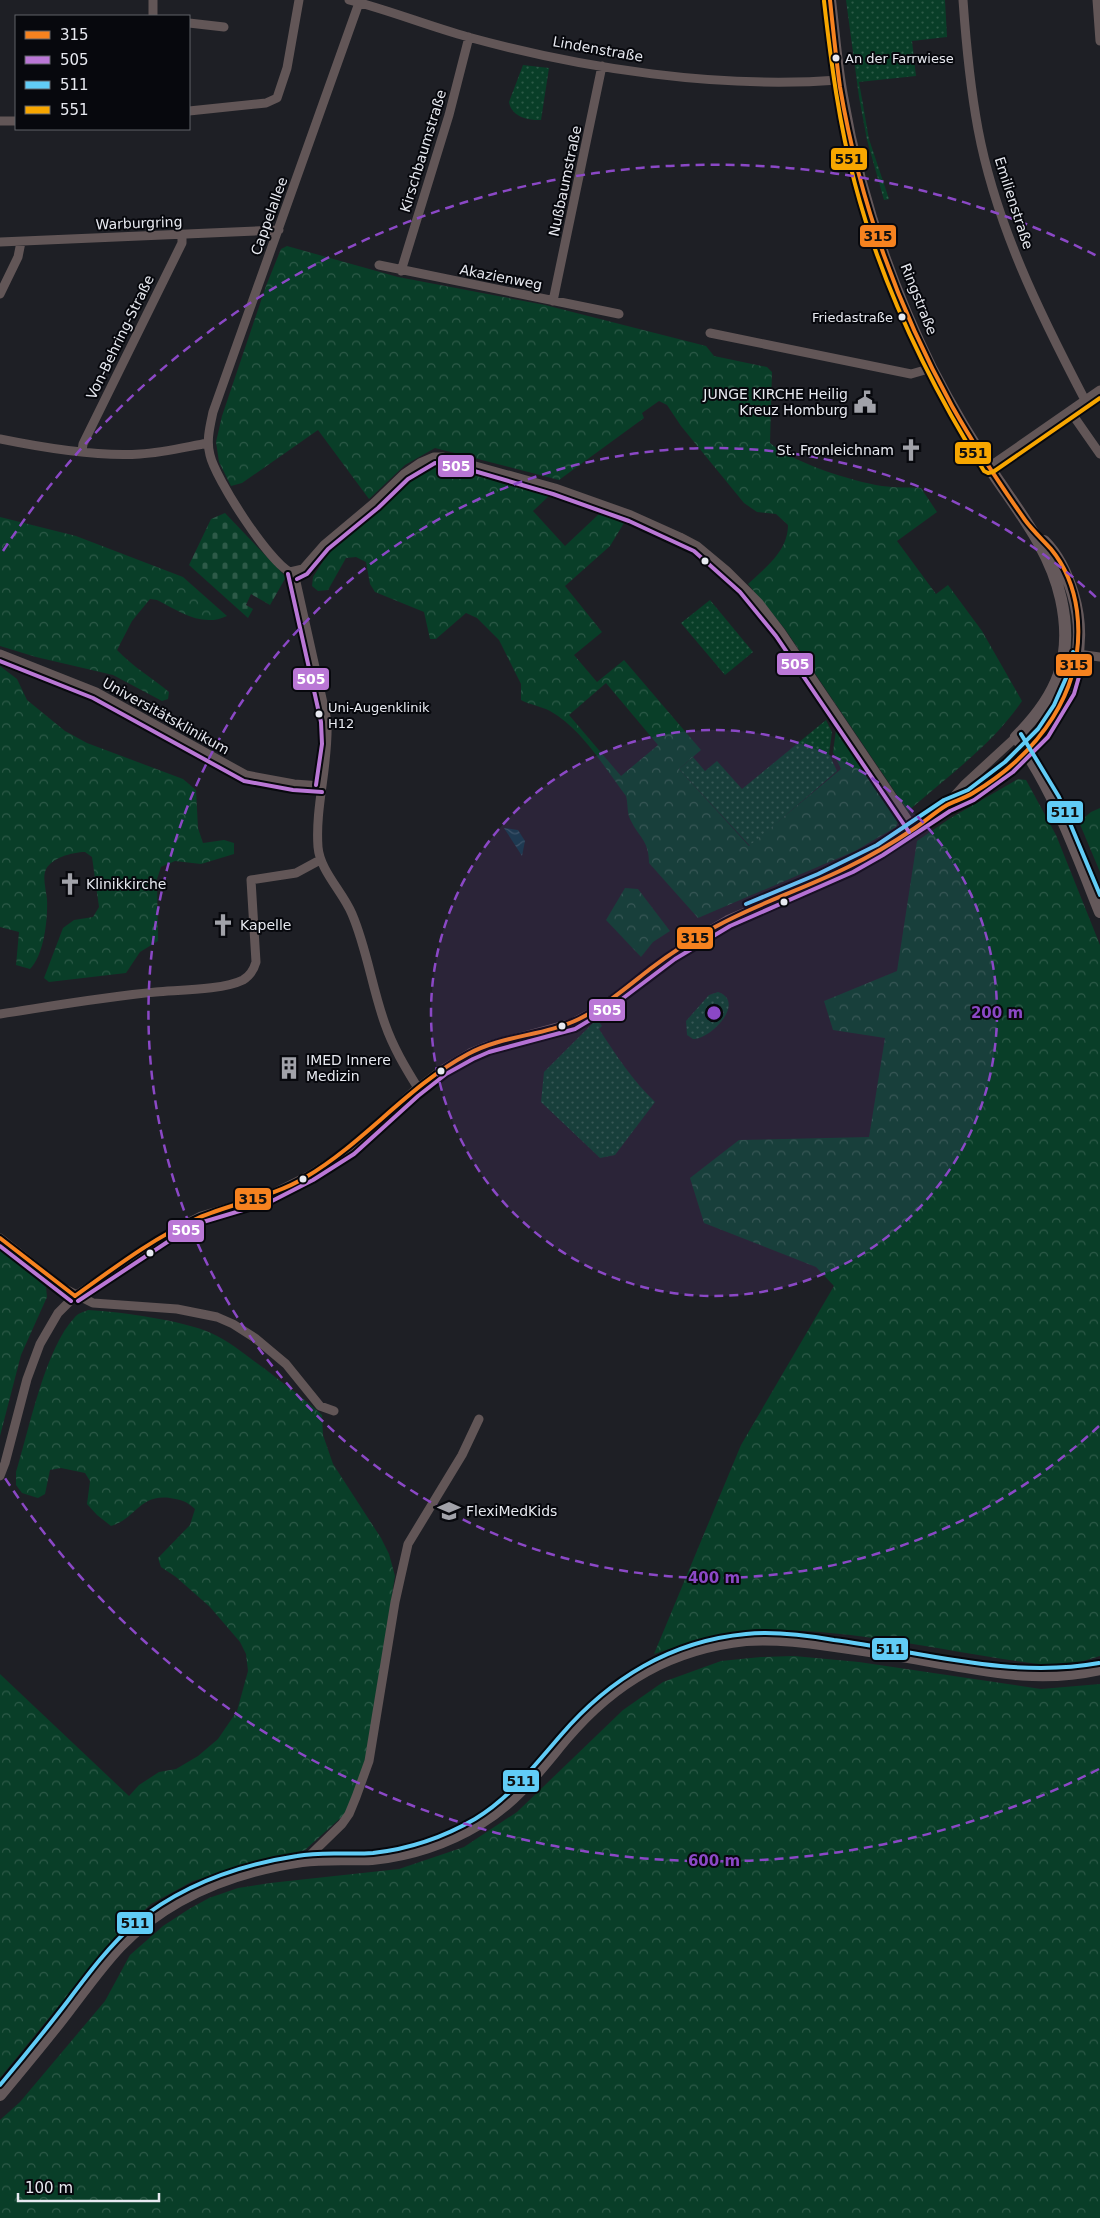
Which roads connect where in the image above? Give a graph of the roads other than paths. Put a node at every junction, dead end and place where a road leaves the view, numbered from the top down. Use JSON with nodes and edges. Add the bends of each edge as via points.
{"nodes":[{"id":1,"x":153,"y":0,"type":"edge"},
{"id":2,"x":299,"y":0,"type":"edge"},
{"id":3,"x":349,"y":0,"type":"edge"},
{"id":4,"x":830,"y":0,"type":"edge"},
{"id":5,"x":963,"y":0,"type":"edge"},
{"id":6,"x":1097,"y":0,"type":"edge"},
{"id":7,"x":360,"y":1,"type":"edge"},
{"id":8,"x":153,"y":15,"type":"edge"},
{"id":9,"x":190,"y":23,"type":"edge"},
{"id":10,"x":224,"y":27,"type":"dead end"},
{"id":11,"x":469,"y":37,"type":"junction"},
{"id":12,"x":1100,"y":41,"type":"edge"},
{"id":13,"x":602,"y":66,"type":"junction"},
{"id":14,"x":839,"y":80,"type":"junction"},
{"id":15,"x":190,"y":111,"type":"edge"},
{"id":16,"x":0,"y":121,"type":"edge"},
{"id":17,"x":15,"y":121,"type":"edge"},
{"id":18,"x":279,"y":230,"type":"junction"},
{"id":19,"x":182,"y":236,"type":"junction"},
{"id":20,"x":0,"y":242,"type":"edge"},
{"id":21,"x":21,"y":242,"type":"junction"},
{"id":22,"x":379,"y":265,"type":"dead end"},
{"id":23,"x":400,"y":271,"type":"junction"},
{"id":24,"x":0,"y":294,"type":"edge"},
{"id":25,"x":553,"y":301,"type":"junction"},
{"id":26,"x":619,"y":314,"type":"dead end"},
{"id":27,"x":710,"y":333,"type":"dead end"},
{"id":28,"x":932,"y":368,"type":"junction"},
{"id":29,"x":1100,"y":390,"type":"edge"},
{"id":30,"x":1086,"y":400,"type":"junction"},
{"id":31,"x":1070,"y":411,"type":"junction"},
{"id":32,"x":0,"y":439,"type":"edge"},
{"id":33,"x":208,"y":443,"type":"junction"},
{"id":34,"x":82,"y":451,"type":"junction"},
{"id":35,"x":1100,"y":454,"type":"edge"},
{"id":36,"x":989,"y":466,"type":"junction"},
{"id":37,"x":1030,"y":527,"type":"junction"},
{"id":38,"x":294,"y":573,"type":"junction"},
{"id":39,"x":1064,"y":652,"type":"junction"},
{"id":40,"x":0,"y":654,"type":"edge"},
{"id":41,"x":1079,"y":654,"type":"junction"},
{"id":42,"x":1100,"y":657,"type":"edge"},
{"id":43,"x":1016,"y":737,"type":"junction"},
{"id":44,"x":1026,"y":751,"type":"junction"},
{"id":45,"x":322,"y":786,"type":"junction"},
{"id":46,"x":947,"y":806,"type":"junction"},
{"id":47,"x":914,"y":829,"type":"junction"},
{"id":48,"x":320,"y":860,"type":"junction"},
{"id":49,"x":1100,"y":912,"type":"edge"},
{"id":50,"x":0,"y":1014,"type":"edge"},
{"id":51,"x":418,"y":1088,"type":"junction"},
{"id":52,"x":0,"y":1238,"type":"edge"},
{"id":53,"x":75,"y":1296,"type":"junction"},
{"id":54,"x":334,"y":1412,"type":"dead end"},
{"id":55,"x":480,"y":1419,"type":"dead end"},
{"id":56,"x":0,"y":1476,"type":"edge"},
{"id":57,"x":1100,"y":1669,"type":"edge"},
{"id":58,"x":304,"y":1860,"type":"junction"},
{"id":59,"x":0,"y":2095,"type":"edge"}],
"edges":[{"from":1,"to":8,"type":"street"},
{"from":2,"to":15,"type":"street","via":[[287,68],[277,98],[266,103]]},
{"from":3,"to":7,"type":"street","name":"Lindenstraße"},
{"from":4,"to":14,"type":"street","name":"Ringstraße"},
{"from":5,"to":30,"type":"street","name":"Emilienstraße","via":[[968,68],[978,129],[1006,231],[1048,330]]},
{"from":6,"to":12,"type":"street"},
{"from":7,"to":11,"type":"street","name":"Lindenstraße"},
{"from":7,"to":18,"type":"street","name":"Cappelallee"},
{"from":9,"to":10,"type":"street"},
{"from":11,"to":13,"type":"street","name":"Lindenstraße"},
{"from":11,"to":23,"type":"street","name":"Kirschbaumstraße","via":[[449,115]]},
{"from":13,"to":14,"type":"street","name":"Lindenstraße","via":[[705,78],[790,82]]},
{"from":13,"to":25,"type":"street","name":"Nußbaumstraße"},
{"from":14,"to":28,"type":"street","name":"Ringstraße","via":[[866,200],[903,303]]},
{"from":16,"to":17,"type":"street"},
{"from":18,"to":19,"type":"street","name":"Warburgring"},
{"from":18,"to":33,"type":"street","name":"Cappelallee","via":[[213,412]]},
{"from":19,"to":21,"type":"street","name":"Warburgring"},
{"from":19,"to":34,"type":"street","name":"Von-Behring-Straße","via":[[182,243]]},
{"from":20,"to":21,"type":"street","name":"Warburgring"},
{"from":21,"to":24,"type":"street","via":[[18,257]]},
{"from":22,"to":23,"type":"street","name":"Akazienweg"},
{"from":23,"to":25,"type":"street","name":"Akazienweg"},
{"from":25,"to":26,"type":"street","name":"Akazienweg"},
{"from":27,"to":28,"type":"street","via":[[911,374]]},
{"from":28,"to":36,"type":"street","name":"Ringstraße"},
{"from":29,"to":30,"type":"street"},
{"from":30,"to":31,"type":"street"},
{"from":31,"to":35,"type":"street"},
{"from":31,"to":36,"type":"street"},
{"from":32,"to":34,"type":"street"},
{"from":33,"to":34,"type":"street","via":[[140,454]]},
{"from":33,"to":38,"type":"street","via":[[213,467],[223,485],[279,565]]},
{"from":36,"to":37,"type":"street","name":"Ringstraße"},
{"from":37,"to":39,"type":"street","name":"Ringstraße","via":[[1056,579],[1065,623]]},
{"from":37,"to":41,"type":"street","name":"Ringstraße","via":[[1049,546],[1069,582],[1077,607]]},
{"from":38,"to":45,"type":"street","via":[[326,721],[328,744]]},
{"from":38,"to":47,"type":"street","via":[[303,569],[324,545],[404,474],[434,457],[458,460],[555,488],[631,515],[697,546],[745,588],[781,632]]},
{"from":39,"to":41,"type":"street"},
{"from":39,"to":43,"type":"street","name":"Ringstraße","via":[[1048,700]]},
{"from":40,"to":45,"type":"street","name":"Universitätsklinikum","via":[[96,692],[246,776]]},
{"from":41,"to":42,"type":"street"},
{"from":41,"to":44,"type":"street","name":"Ringstraße","via":[[1060,708]]},
{"from":43,"to":44,"type":"street"},
{"from":43,"to":46,"type":"street","via":[[965,784]]},
{"from":44,"to":46,"type":"street","via":[[971,795]]},
{"from":44,"to":49,"type":"street","via":[[1065,824]]},
{"from":45,"to":48,"type":"street","via":[[318,838]]},
{"from":46,"to":47,"type":"street"},
{"from":47,"to":51,"type":"street","via":[[850,866],[727,920],[671,954],[589,1014],[572,1022],[478,1049]]},
{"from":48,"to":50,"type":"street","via":[[296,873],[251,880],[256,962],[244,979],[233,984],[108,997]]},
{"from":48,"to":51,"type":"street","via":[[351,912],[384,1022],[396,1052]]},
{"from":51,"to":53,"type":"street","via":[[350,1149],[310,1176],[275,1194],[201,1216]]},
{"from":52,"to":53,"type":"street"},
{"from":53,"to":54,"type":"street","via":[[93,1303],[178,1309],[217,1317],[255,1338],[286,1364],[320,1406]]},
{"from":53,"to":56,"type":"street","via":[[58,1313],[40,1344]]},
{"from":55,"to":58,"type":"street","via":[[408,1544],[369,1761],[356,1797],[342,1824]]},
{"from":57,"to":58,"type":"street","via":[[1057,1677],[1029,1676],[786,1639],[708,1646],[675,1656],[623,1684],[579,1723],[508,1803],[468,1830],[433,1846],[398,1855]]},
{"from":58,"to":59,"type":"street","via":[[219,1881],[188,1895],[159,1914],[121,1945]]}]}
